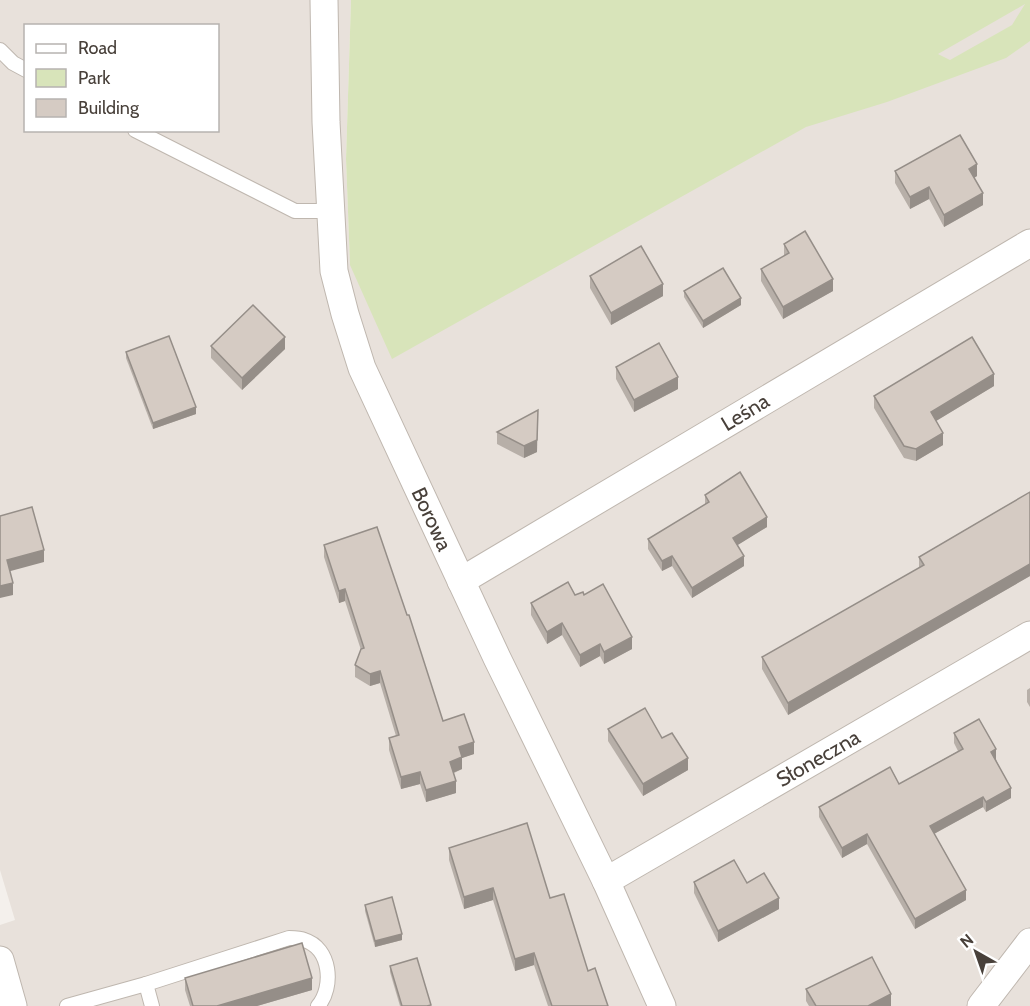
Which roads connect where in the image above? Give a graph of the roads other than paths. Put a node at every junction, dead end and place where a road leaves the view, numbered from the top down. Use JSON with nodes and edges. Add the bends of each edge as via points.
{"nodes":[{"id":1,"x":324,"y":0,"type":"edge"},
{"id":2,"x":0,"y":50,"type":"edge"},
{"id":3,"x":24,"y":69,"type":"edge"},
{"id":4,"x":139,"y":132,"type":"edge"},
{"id":5,"x":330,"y":210,"type":"junction"},
{"id":6,"x":1030,"y":243,"type":"edge"},
{"id":7,"x":461,"y":581,"type":"junction"},
{"id":8,"x":1030,"y":635,"type":"edge"},
{"id":9,"x":606,"y":881,"type":"junction"},
{"id":10,"x":1030,"y":942,"type":"edge"},
{"id":11,"x":0,"y":960,"type":"edge"},
{"id":12,"x":146,"y":984,"type":"junction"},
{"id":13,"x":13,"y":1006,"type":"edge"},
{"id":14,"x":67,"y":1006,"type":"edge"},
{"id":15,"x":153,"y":1006,"type":"edge"},
{"id":16,"x":318,"y":1006,"type":"edge"},
{"id":17,"x":662,"y":1006,"type":"edge"},
{"id":18,"x":981,"y":1006,"type":"edge"}],
"edges":[{"from":1,"to":5,"type":"street","name":"Borowa"},
{"from":2,"to":3,"type":"lane"},
{"from":4,"to":5,"type":"lane","via":[[296,211]]},
{"from":5,"to":7,"type":"street","name":"Borowa","via":[[334,271],[362,368]]},
{"from":6,"to":7,"type":"street","name":"Leśna"},
{"from":7,"to":9,"type":"street","name":"Borowa"},
{"from":8,"to":9,"type":"street","name":"Słoneczna"},
{"from":9,"to":17,"type":"street","name":"Borowa"},
{"from":10,"to":18,"type":"street"},
{"from":11,"to":13,"type":"street"},
{"from":12,"to":14,"type":"lane"},
{"from":12,"to":15,"type":"lane"},
{"from":12,"to":16,"type":"lane","via":[[289,938],[306,940],[326,964],[329,983],[326,997]]}]}
